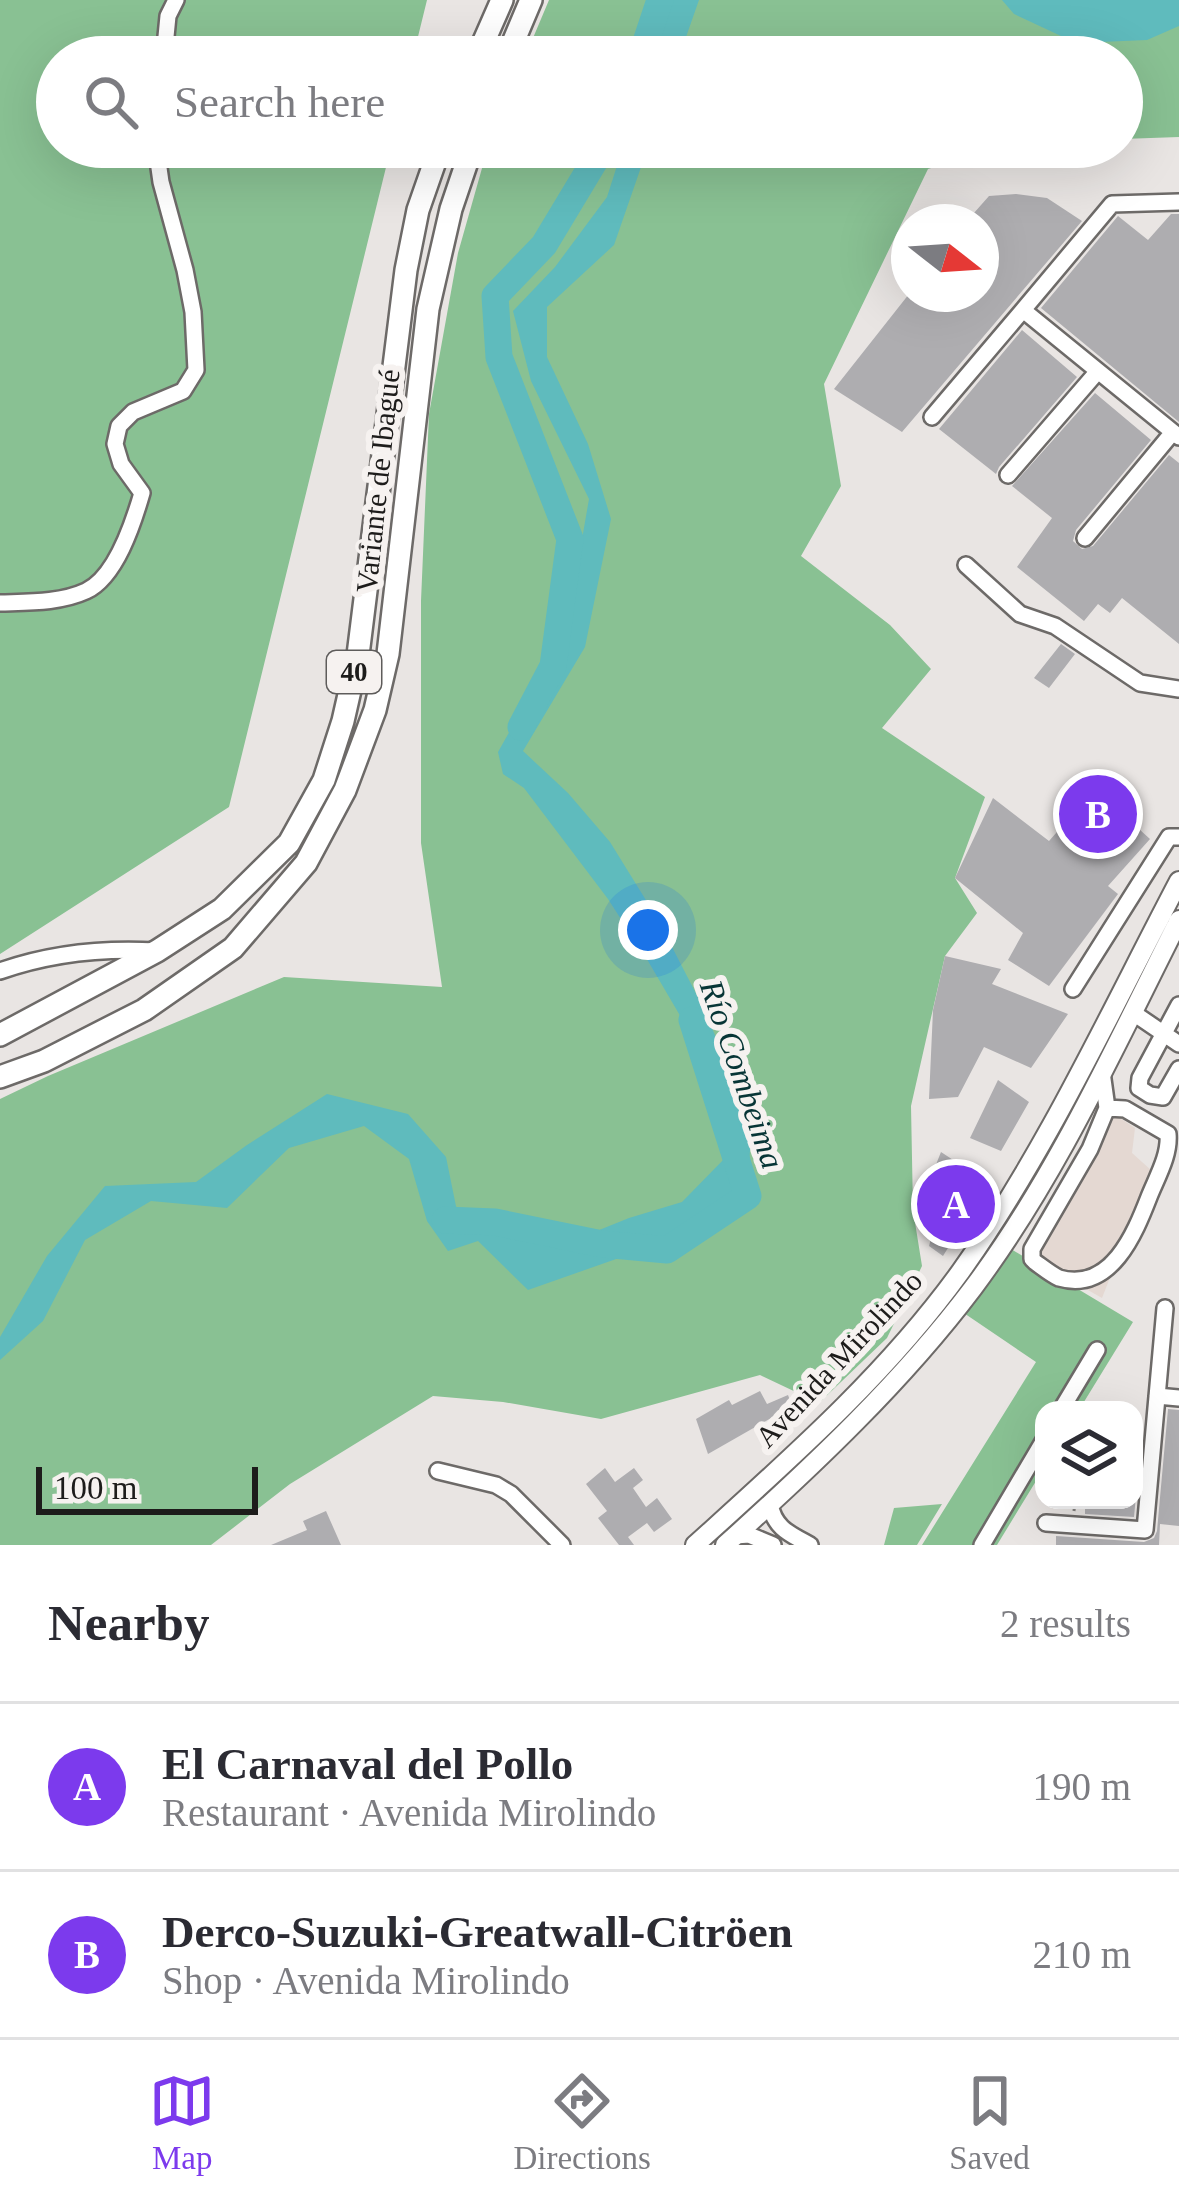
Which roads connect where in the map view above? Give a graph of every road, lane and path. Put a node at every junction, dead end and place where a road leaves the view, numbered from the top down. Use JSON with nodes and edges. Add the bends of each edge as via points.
{"nodes":[{"id":1,"x":176,"y":0,"type":"edge"},
{"id":2,"x":502,"y":0,"type":"edge"},
{"id":3,"x":531,"y":0,"type":"edge"},
{"id":4,"x":166,"y":36,"type":"edge"},
{"id":5,"x":487,"y":36,"type":"edge"},
{"id":6,"x":516,"y":36,"type":"edge"},
{"id":7,"x":159,"y":168,"type":"edge"},
{"id":8,"x":433,"y":168,"type":"edge"},
{"id":9,"x":465,"y":168,"type":"edge"},
{"id":10,"x":1179,"y":202,"type":"edge"},
{"id":11,"x":1023,"y":310,"type":"junction"},
{"id":12,"x":1098,"y":371,"type":"junction"},
{"id":13,"x":932,"y":417,"type":"dead end"},
{"id":14,"x":1176,"y":434,"type":"edge"},
{"id":15,"x":1008,"y":475,"type":"dead end"},
{"id":16,"x":1084,"y":538,"type":"dead end"},
{"id":17,"x":966,"y":565,"type":"dead end"},
{"id":18,"x":0,"y":603,"type":"edge"},
{"id":19,"x":1179,"y":688,"type":"edge"},
{"id":20,"x":1179,"y":837,"type":"edge"},
{"id":21,"x":1179,"y":881,"type":"edge"},
{"id":22,"x":1179,"y":920,"type":"edge"},
{"id":23,"x":157,"y":951,"type":"junction"},
{"id":24,"x":0,"y":971,"type":"edge"},
{"id":25,"x":1073,"y":989,"type":"dead end"},
{"id":26,"x":1179,"y":1005,"type":"edge"},
{"id":27,"x":1132,"y":1012,"type":"junction"},
{"id":28,"x":1164,"y":1034,"type":"junction"},
{"id":29,"x":0,"y":1035,"type":"edge"},
{"id":30,"x":1179,"y":1044,"type":"edge"},
{"id":31,"x":1179,"y":1070,"type":"edge"},
{"id":32,"x":1102,"y":1072,"type":"junction"},
{"id":33,"x":0,"y":1077,"type":"edge"},
{"id":34,"x":1107,"y":1108,"type":"junction"},
{"id":35,"x":1165,"y":1308,"type":"dead end"},
{"id":36,"x":1097,"y":1350,"type":"dead end"},
{"id":37,"x":1156,"y":1396,"type":"junction"},
{"id":38,"x":1179,"y":1398,"type":"edge"},
{"id":39,"x":1066,"y":1401,"type":"edge"},
{"id":40,"x":1143,"y":1452,"type":"edge"},
{"id":41,"x":1035,"y":1455,"type":"edge"},
{"id":42,"x":438,"y":1471,"type":"dead end"},
{"id":43,"x":1143,"y":1493,"type":"edge"},
{"id":44,"x":770,"y":1504,"type":"junction"},
{"id":45,"x":1046,"y":1523,"type":"dead end"},
{"id":46,"x":730,"y":1541,"type":"edge"},
{"id":47,"x":562,"y":1545,"type":"edge"},
{"id":48,"x":695,"y":1545,"type":"edge"},
{"id":49,"x":773,"y":1545,"type":"edge"},
{"id":50,"x":810,"y":1545,"type":"edge"},
{"id":51,"x":982,"y":1545,"type":"edge"}],
"edges":[{"from":1,"to":4,"type":"street"},
{"from":2,"to":5,"type":"highway"},
{"from":3,"to":6,"type":"highway"},
{"from":7,"to":18,"type":"street","via":[[194,312],[196,370],[183,391],[118,427],[121,464],[142,494],[121,554],[89,590]]},
{"from":8,"to":23,"type":"highway","name":"Variante de Ibagué","number":"40","via":[[406,270],[358,655],[324,780],[289,843],[222,909]]},
{"from":9,"to":33,"type":"highway","name":"Variante de Ibagué","number":"40","via":[[428,309],[388,654],[345,790],[306,863],[232,948],[144,1010]]},
{"from":10,"to":11,"type":"street","via":[[1112,204]]},
{"from":11,"to":12,"type":"street"},
{"from":11,"to":13,"type":"street"},
{"from":12,"to":14,"type":"street"},
{"from":12,"to":15,"type":"street"},
{"from":14,"to":16,"type":"street"},
{"from":17,"to":19,"type":"street","via":[[1020,614],[1054,626],[1141,683]]},
{"from":20,"to":25,"type":"street","via":[[1169,837]]},
{"from":21,"to":48,"type":"main road","name":"Avenida Mirolindo","via":[[1046,1135],[961,1270],[887,1360]]},
{"from":22,"to":27,"type":"main road","name":"Avenida Mirolindo"},
{"from":23,"to":24,"type":"street","via":[[67,954]]},
{"from":23,"to":29,"type":"highway","name":"Variante de Ibagué","number":"40"},
{"from":26,"to":28,"type":"street"},
{"from":27,"to":28,"type":"street"},
{"from":27,"to":32,"type":"main road","name":"Avenida Mirolindo"},
{"from":28,"to":30,"type":"street"},
{"from":28,"to":31,"type":"street","via":[[1139,1088],[1163,1097]]},
{"from":32,"to":34,"type":"street"},
{"from":32,"to":44,"type":"main road","name":"Avenida Mirolindo","via":[[975,1285],[910,1366]]},
{"from":34,"to":34,"type":"street","via":[[1032,1249],[1032,1259],[1059,1278],[1098,1274],[1123,1255],[1166,1154],[1168,1134],[1125,1108]]},
{"from":35,"to":37,"type":"street"},
{"from":36,"to":39,"type":"street"},
{"from":37,"to":38,"type":"street"},
{"from":37,"to":40,"type":"street"},
{"from":41,"to":51,"type":"street"},
{"from":42,"to":47,"type":"street","via":[[512,1494]]},
{"from":43,"to":45,"type":"street","via":[[1144,1530]]},
{"from":44,"to":46,"type":"main road","name":"Avenida Mirolindo"},
{"from":44,"to":50,"type":"street","via":[[781,1528]]},
{"from":46,"to":49,"type":"street","via":[[749,1535]]}]}
